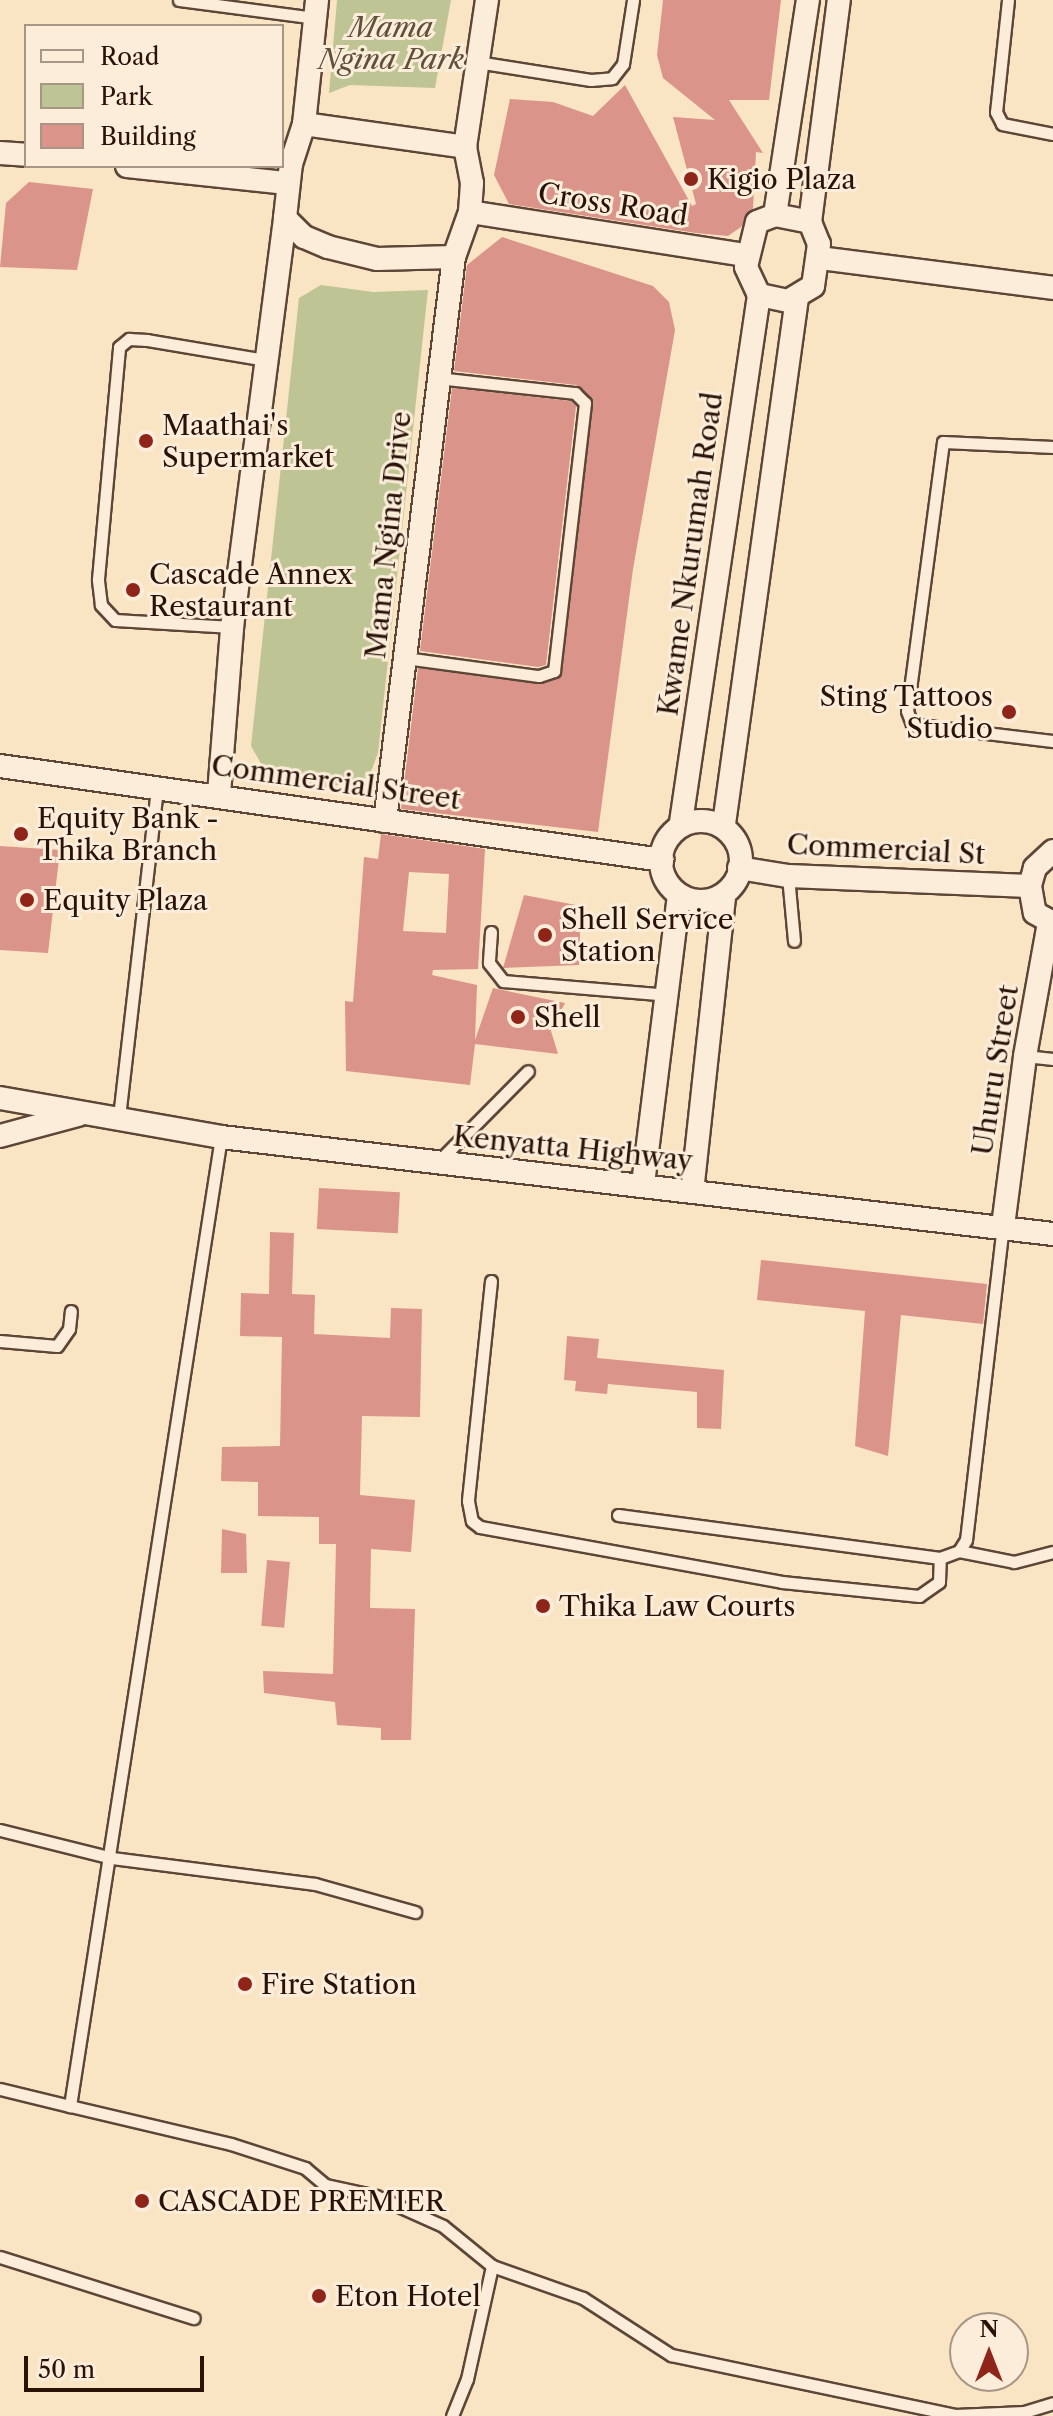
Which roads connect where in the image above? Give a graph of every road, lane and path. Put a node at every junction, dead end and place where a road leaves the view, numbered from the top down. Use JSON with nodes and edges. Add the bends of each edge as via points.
{"nodes":[{"id":1,"x":179,"y":0,"type":"edge"},
{"id":2,"x":487,"y":0,"type":"edge"},
{"id":3,"x":633,"y":0,"type":"edge"},
{"id":4,"x":808,"y":0,"type":"edge"},
{"id":5,"x":839,"y":0,"type":"edge"},
{"id":6,"x":1008,"y":0,"type":"edge"},
{"id":7,"x":316,"y":9,"type":"edge"},
{"id":8,"x":477,"y":62,"type":"junction"},
{"id":9,"x":304,"y":124,"type":"junction"},
{"id":10,"x":1053,"y":134,"type":"edge"},
{"id":11,"x":465,"y":147,"type":"junction"},
{"id":12,"x":0,"y":153,"type":"edge"},
{"id":13,"x":24,"y":155,"type":"edge"},
{"id":14,"x":146,"y":168,"type":"edge"},
{"id":15,"x":287,"y":183,"type":"junction"},
{"id":16,"x":470,"y":212,"type":"junction"},
{"id":17,"x":775,"y":215,"type":"junction"},
{"id":18,"x":285,"y":218,"type":"junction"},
{"id":19,"x":810,"y":222,"type":"junction"},
{"id":20,"x":746,"y":255,"type":"junction"},
{"id":21,"x":454,"y":257,"type":"junction"},
{"id":22,"x":820,"y":258,"type":"junction"},
{"id":23,"x":1053,"y":288,"type":"edge"},
{"id":24,"x":759,"y":295,"type":"junction"},
{"id":25,"x":797,"y":298,"type":"junction"},
{"id":26,"x":265,"y":360,"type":"junction"},
{"id":27,"x":436,"y":378,"type":"junction"},
{"id":28,"x":1053,"y":447,"type":"edge"},
{"id":29,"x":232,"y":627,"type":"junction"},
{"id":30,"x":405,"y":658,"type":"junction"},
{"id":31,"x":1053,"y":741,"type":"edge"},
{"id":32,"x":0,"y":766,"type":"edge"},
{"id":33,"x":157,"y":788,"type":"junction"},
{"id":34,"x":219,"y":794,"type":"junction"},
{"id":35,"x":385,"y":821,"type":"junction"},
{"id":36,"x":681,"y":822,"type":"junction"},
{"id":37,"x":724,"y":824,"type":"junction"},
{"id":38,"x":1052,"y":848,"type":"edge"},
{"id":39,"x":662,"y":860,"type":"junction"},
{"id":40,"x":739,"y":868,"type":"junction"},
{"id":41,"x":788,"y":876,"type":"junction"},
{"id":42,"x":1030,"y":886,"type":"junction"},
{"id":43,"x":679,"y":897,"type":"junction"},
{"id":44,"x":724,"y":898,"type":"junction"},
{"id":45,"x":1051,"y":923,"type":"edge"},
{"id":46,"x":491,"y":932,"type":"dead end"},
{"id":47,"x":794,"y":941,"type":"dead end"},
{"id":48,"x":669,"y":995,"type":"junction"},
{"id":49,"x":1025,"y":1056,"type":"junction"},
{"id":50,"x":1053,"y":1059,"type":"edge"},
{"id":51,"x":528,"y":1071,"type":"dead end"},
{"id":52,"x":0,"y":1098,"type":"edge"},
{"id":53,"x":87,"y":1113,"type":"junction"},
{"id":54,"x":119,"y":1117,"type":"junction"},
{"id":55,"x":0,"y":1136,"type":"edge"},
{"id":56,"x":221,"y":1137,"type":"junction"},
{"id":57,"x":436,"y":1163,"type":"junction"},
{"id":58,"x":643,"y":1184,"type":"junction"},
{"id":59,"x":692,"y":1192,"type":"junction"},
{"id":60,"x":1003,"y":1226,"type":"junction"},
{"id":61,"x":1053,"y":1234,"type":"edge"},
{"id":62,"x":491,"y":1281,"type":"dead end"},
{"id":63,"x":71,"y":1311,"type":"dead end"},
{"id":64,"x":0,"y":1341,"type":"edge"},
{"id":65,"x":618,"y":1515,"type":"dead end"},
{"id":66,"x":959,"y":1551,"type":"junction"},
{"id":67,"x":1053,"y":1552,"type":"edge"},
{"id":68,"x":940,"y":1558,"type":"junction"},
{"id":69,"x":0,"y":1830,"type":"edge"},
{"id":70,"x":112,"y":1858,"type":"junction"},
{"id":71,"x":415,"y":1912,"type":"dead end"},
{"id":72,"x":0,"y":2089,"type":"edge"},
{"id":73,"x":70,"y":2106,"type":"junction"},
{"id":74,"x":0,"y":2257,"type":"edge"},
{"id":75,"x":492,"y":2266,"type":"junction"},
{"id":76,"x":194,"y":2318,"type":"dead end"},
{"id":77,"x":1053,"y":2403,"type":"edge"},
{"id":78,"x":452,"y":2416,"type":"edge"}],
"edges":[{"from":1,"to":7,"type":"lane"},
{"from":2,"to":8,"type":"street","name":"Mama Ngina Drive"},
{"from":3,"to":8,"type":"lane","via":[[623,64],[612,78],[591,80]]},
{"from":4,"to":17,"type":"street"},
{"from":5,"to":19,"type":"street"},
{"from":6,"to":10,"type":"lane","via":[[996,112],[1002,124]]},
{"from":7,"to":9,"type":"street"},
{"from":8,"to":11,"type":"street","name":"Mama Ngina Drive"},
{"from":9,"to":11,"type":"street"},
{"from":9,"to":15,"type":"street"},
{"from":11,"to":16,"type":"street","name":"Mama Ngina Drive","via":[[472,183]]},
{"from":12,"to":13,"type":"street"},
{"from":14,"to":15,"type":"street"},
{"from":15,"to":18,"type":"street"},
{"from":16,"to":20,"type":"street","name":"Cross Road"},
{"from":16,"to":21,"type":"street","name":"Mama Ngina Drive"},
{"from":17,"to":19,"type":"street"},
{"from":17,"to":20,"type":"street","via":[[757,222]]},
{"from":18,"to":21,"type":"street","via":[[304,237],[377,259]]},
{"from":18,"to":26,"type":"street"},
{"from":19,"to":22,"type":"street"},
{"from":20,"to":24,"type":"street"},
{"from":21,"to":27,"type":"street","name":"Mama Ngina Drive"},
{"from":22,"to":23,"type":"street"},
{"from":22,"to":25,"type":"street","via":[[813,286]]},
{"from":24,"to":25,"type":"street","via":[[773,302]]},
{"from":24,"to":36,"type":"street","name":"Kwame Nkurumah Road"},
{"from":25,"to":37,"type":"street"},
{"from":26,"to":29,"type":"street"},
{"from":26,"to":29,"type":"lane","via":[[147,340],[129,339],[119,347],[98,579],[101,605],[115,620]]},
{"from":27,"to":30,"type":"street","name":"Mama Ngina Drive"},
{"from":27,"to":30,"type":"lane","via":[[575,393],[585,403],[554,671],[539,676]]},
{"from":28,"to":31,"type":"lane","via":[[943,442],[907,711],[912,724]]},
{"from":29,"to":34,"type":"street"},
{"from":30,"to":35,"type":"street","name":"Mama Ngina Drive"},
{"from":32,"to":33,"type":"street","name":"Commercial Street"},
{"from":33,"to":34,"type":"street","name":"Commercial Street"},
{"from":33,"to":54,"type":"lane"},
{"from":34,"to":35,"type":"street","name":"Commercial Street"},
{"from":35,"to":39,"type":"street","name":"Commercial Street"},
{"from":36,"to":37,"type":"street"},
{"from":36,"to":39,"type":"street"},
{"from":37,"to":40,"type":"street","via":[[734,834]]},
{"from":38,"to":42,"type":"street","via":[[1035,868]]},
{"from":39,"to":43,"type":"street","via":[[665,882]]},
{"from":40,"to":41,"type":"street","name":"Commercial St"},
{"from":40,"to":44,"type":"street"},
{"from":41,"to":42,"type":"street","name":"Commercial St"},
{"from":41,"to":47,"type":"lane"},
{"from":42,"to":45,"type":"street","via":[[1032,907]]},
{"from":43,"to":44,"type":"street"},
{"from":43,"to":48,"type":"street"},
{"from":44,"to":59,"type":"street"},
{"from":45,"to":49,"type":"street","name":"Uhuru Street"},
{"from":46,"to":48,"type":"lane","via":[[489,963],[503,981]]},
{"from":48,"to":58,"type":"street"},
{"from":49,"to":50,"type":"lane"},
{"from":49,"to":60,"type":"street","name":"Uhuru Street"},
{"from":51,"to":57,"type":"lane"},
{"from":52,"to":53,"type":"street","name":"Kenyatta Highway"},
{"from":53,"to":54,"type":"street","name":"Kenyatta Highway"},
{"from":53,"to":55,"type":"street","name":"Kenyatta Highway"},
{"from":54,"to":56,"type":"street","name":"Kenyatta Highway"},
{"from":56,"to":57,"type":"street","name":"Kenyatta Highway"},
{"from":56,"to":70,"type":"lane"},
{"from":57,"to":58,"type":"street","name":"Kenyatta Highway"},
{"from":58,"to":59,"type":"street","name":"Kenyatta Highway"},
{"from":59,"to":60,"type":"street","name":"Kenyatta Highway"},
{"from":60,"to":61,"type":"street","name":"Kenyatta Highway"},
{"from":60,"to":66,"type":"lane","via":[[968,1526]]},
{"from":62,"to":68,"type":"lane","via":[[468,1501],[472,1521],[480,1527],[782,1582],[919,1596],[939,1582]]},
{"from":63,"to":64,"type":"lane","via":[[69,1329],[57,1346]]},
{"from":65,"to":68,"type":"lane"},
{"from":66,"to":67,"type":"lane","via":[[1014,1562]]},
{"from":66,"to":68,"type":"lane"},
{"from":69,"to":70,"type":"lane"},
{"from":70,"to":71,"type":"lane","via":[[315,1884]]},
{"from":70,"to":73,"type":"lane"},
{"from":72,"to":73,"type":"lane"},
{"from":73,"to":75,"type":"lane","via":[[231,2144],[305,2168],[325,2185],[376,2196],[443,2226]]},
{"from":74,"to":76,"type":"lane"},
{"from":75,"to":77,"type":"lane","via":[[583,2298],[671,2355],[955,2415],[1024,2412]]},
{"from":75,"to":78,"type":"lane","via":[[467,2379]]}]}
